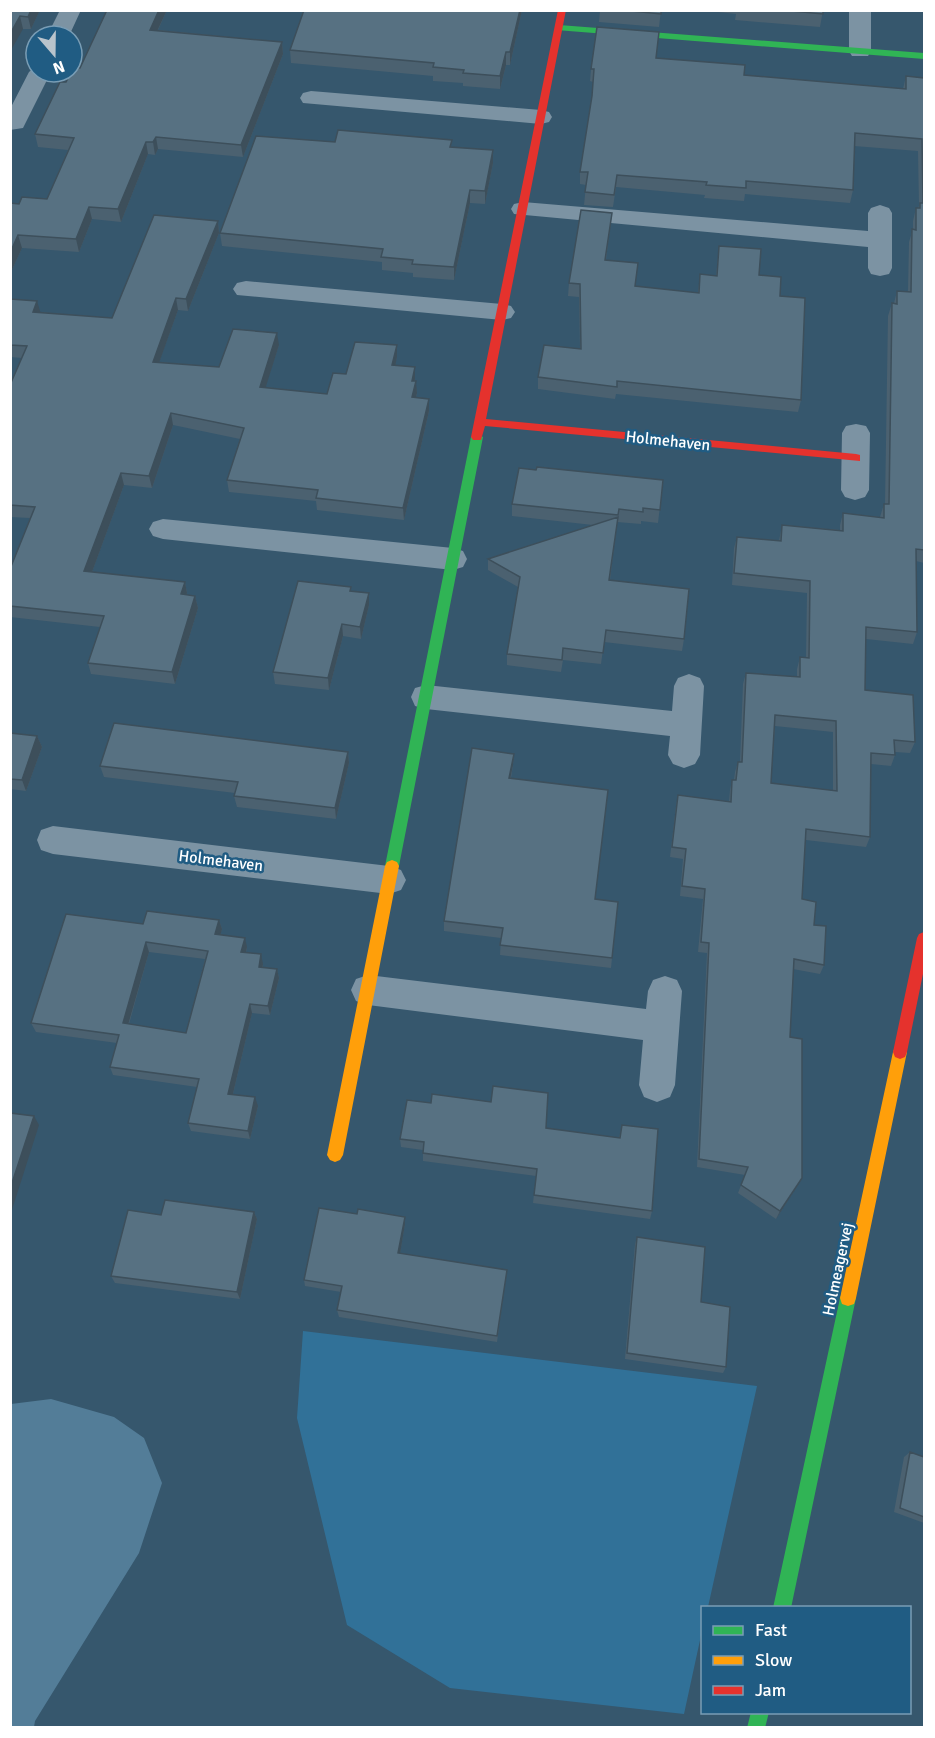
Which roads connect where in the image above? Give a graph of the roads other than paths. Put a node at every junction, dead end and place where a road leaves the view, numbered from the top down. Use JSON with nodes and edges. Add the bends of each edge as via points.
{"nodes":[{"id":1,"x":71,"y":10,"type":"edge"},
{"id":2,"x":562,"y":10,"type":"edge"},
{"id":3,"x":860,"y":10,"type":"edge"},
{"id":4,"x":64,"y":24,"type":"edge"},
{"id":5,"x":559,"y":28,"type":"junction"},
{"id":6,"x":860,"y":51,"type":"junction"},
{"id":7,"x":924,"y":56,"type":"edge"},
{"id":8,"x":34,"y":84,"type":"edge"},
{"id":9,"x":311,"y":98,"type":"dead end"},
{"id":10,"x":541,"y":117,"type":"junction"},
{"id":11,"x":10,"y":123,"type":"edge"},
{"id":12,"x":523,"y":209,"type":"junction"},
{"id":13,"x":880,"y":213,"type":"dead end"},
{"id":14,"x":881,"y":240,"type":"junction"},
{"id":15,"x":880,"y":268,"type":"dead end"},
{"id":16,"x":246,"y":288,"type":"dead end"},
{"id":17,"x":502,"y":312,"type":"junction"},
{"id":18,"x":481,"y":422,"type":"junction"},
{"id":19,"x":856,"y":446,"type":"joint"},
{"id":20,"x":855,"y":490,"type":"dead end"},
{"id":21,"x":163,"y":529,"type":"dead end"},
{"id":22,"x":453,"y":559,"type":"junction"},
{"id":23,"x":689,"y":686,"type":"dead end"},
{"id":24,"x":426,"y":697,"type":"junction"},
{"id":25,"x":686,"y":725,"type":"junction"},
{"id":26,"x":684,"y":755,"type":"dead end"},
{"id":27,"x":53,"y":840,"type":"dead end"},
{"id":28,"x":389,"y":880,"type":"junction"},
{"id":29,"x":924,"y":938,"type":"edge"},
{"id":30,"x":368,"y":990,"type":"junction"},
{"id":31,"x":665,"y":991,"type":"dead end"},
{"id":32,"x":662,"y":1027,"type":"junction"},
{"id":33,"x":657,"y":1085,"type":"dead end"},
{"id":34,"x":335,"y":1155,"type":"dead end"},
{"id":35,"x":782,"y":1606,"type":"edge"}],
"edges":[{"from":1,"to":4,"type":"street"},
{"from":2,"to":5,"type":"street"},
{"from":3,"to":6,"type":"street"},
{"from":5,"to":6,"type":"street"},
{"from":5,"to":10,"type":"street"},
{"from":6,"to":7,"type":"street"},
{"from":8,"to":11,"type":"street","via":[[15,123]]},
{"from":9,"to":10,"type":"street"},
{"from":10,"to":12,"type":"street"},
{"from":12,"to":14,"type":"street"},
{"from":12,"to":17,"type":"street"},
{"from":13,"to":14,"type":"street"},
{"from":14,"to":15,"type":"street"},
{"from":16,"to":17,"type":"street"},
{"from":17,"to":18,"type":"street"},
{"from":18,"to":19,"type":"street","name":"Holmehaven"},
{"from":18,"to":22,"type":"street"},
{"from":19,"to":20,"type":"street","name":"Holmehaven"},
{"from":21,"to":22,"type":"street"},
{"from":22,"to":24,"type":"street"},
{"from":23,"to":25,"type":"street"},
{"from":24,"to":25,"type":"street"},
{"from":24,"to":28,"type":"street"},
{"from":25,"to":26,"type":"street"},
{"from":27,"to":28,"type":"street","name":"Holmehaven"},
{"from":28,"to":30,"type":"street"},
{"from":29,"to":35,"type":"street","name":"Holmeagervej"},
{"from":30,"to":32,"type":"street"},
{"from":30,"to":34,"type":"street"},
{"from":31,"to":32,"type":"street"},
{"from":32,"to":33,"type":"street"}]}
